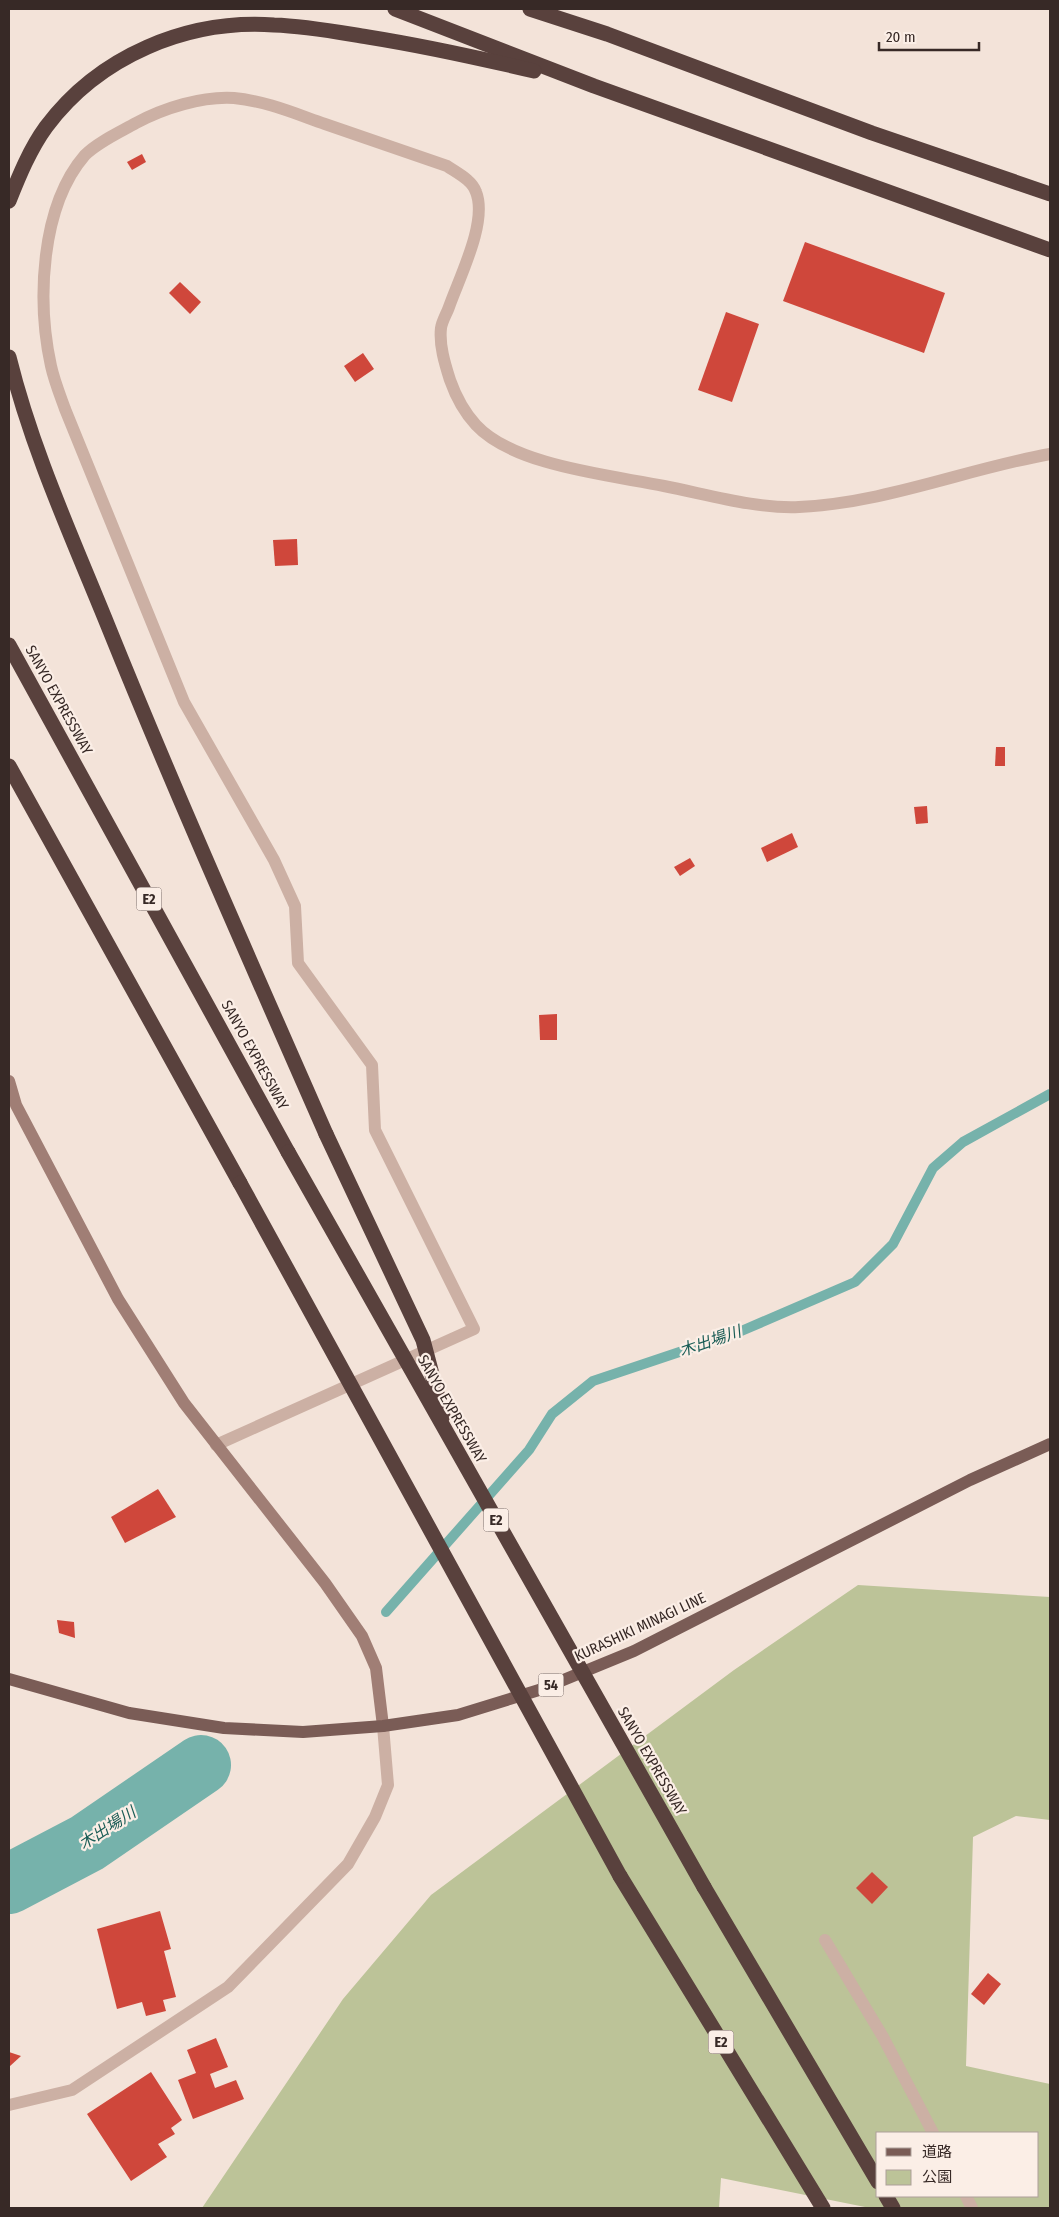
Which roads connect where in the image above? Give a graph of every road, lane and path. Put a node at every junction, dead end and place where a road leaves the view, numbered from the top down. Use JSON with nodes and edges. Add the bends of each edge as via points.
{"nodes":[{"id":1,"x":395,"y":9,"type":"edge"},
{"id":2,"x":530,"y":9,"type":"edge"},
{"id":3,"x":557,"y":9,"type":"edge"},
{"id":4,"x":607,"y":34,"type":"junction"},
{"id":5,"x":594,"y":86,"type":"junction"},
{"id":6,"x":1050,"y":194,"type":"edge"},
{"id":7,"x":9,"y":201,"type":"edge"},
{"id":8,"x":1050,"y":250,"type":"edge"},
{"id":9,"x":9,"y":357,"type":"edge"},
{"id":10,"x":1050,"y":454,"type":"edge"},
{"id":11,"x":9,"y":645,"type":"edge"},
{"id":12,"x":9,"y":766,"type":"edge"},
{"id":13,"x":9,"y":1081,"type":"edge"},
{"id":14,"x":448,"y":1436,"type":"junction"},
{"id":15,"x":216,"y":1444,"type":"junction"},
{"id":16,"x":1050,"y":1444,"type":"edge"},
{"id":17,"x":9,"y":1678,"type":"edge"},
{"id":18,"x":383,"y":1726,"type":"junction"},
{"id":19,"x":825,"y":1940,"type":"dead end"},
{"id":20,"x":9,"y":2105,"type":"edge"},
{"id":21,"x":932,"y":2132,"type":"edge"},
{"id":22,"x":876,"y":2179,"type":"edge"},
{"id":23,"x":887,"y":2197,"type":"edge"},
{"id":24,"x":823,"y":2208,"type":"edge"},
{"id":25,"x":893,"y":2208,"type":"edge"}],
"edges":[{"from":1,"to":5,"type":"highway"},
{"from":2,"to":4,"type":"highway"},
{"from":3,"to":4,"type":"highway"},
{"from":4,"to":6,"type":"highway","via":[[872,133]]},
{"from":5,"to":7,"type":"highway","via":[[445,50],[326,30],[274,24],[239,25],[184,34],[144,47],[108,67],[76,94],[46,127]]},
{"from":5,"to":8,"type":"highway"},
{"from":9,"to":14,"type":"highway","bridge":true,"via":[[39,455],[130,680],[326,1134],[423,1340]]},
{"from":10,"to":15,"type":"street","via":[[882,496],[797,508],[746,502],[553,464],[510,449],[477,426],[457,399],[444,362],[442,328],[480,212],[476,191],[465,178],[447,166],[266,103],[233,98],[194,102],[153,114],[86,154],[65,186],[51,226],[44,266],[44,316],[50,358],[65,409],[184,702],[274,860],[295,906],[298,963],[372,1065],[376,1130],[474,1329]]},
{"from":11,"to":14,"type":"highway","name":"SANYO EXPRESSWAY","number":"E2","bridge":true},
{"from":12,"to":24,"type":"highway","number":"E2","bridge":true,"via":[[620,1876]]},
{"from":13,"to":15,"type":"street","via":[[16,1105],[118,1300],[184,1403]]},
{"from":14,"to":22,"type":"highway","name":"SANYO EXPRESSWAY","number":"E2","bridge":true,"via":[[704,1887]]},
{"from":15,"to":18,"type":"street","via":[[325,1583],[362,1636],[376,1668]]},
{"from":16,"to":18,"type":"main road","name":"KURASHIKI MINAGI LINE","number":"54","via":[[970,1480],[634,1651],[539,1690],[458,1715]]},
{"from":17,"to":18,"type":"main road","name":"KURASHIKI MINAGI LINE","number":"54","via":[[129,1714],[224,1728],[303,1732]]},
{"from":18,"to":20,"type":"street","via":[[388,1785],[375,1817],[348,1864],[234,1980],[72,2090]]},
{"from":19,"to":21,"type":"street","via":[[883,2037]]},
{"from":23,"to":25,"type":"highway"}]}
